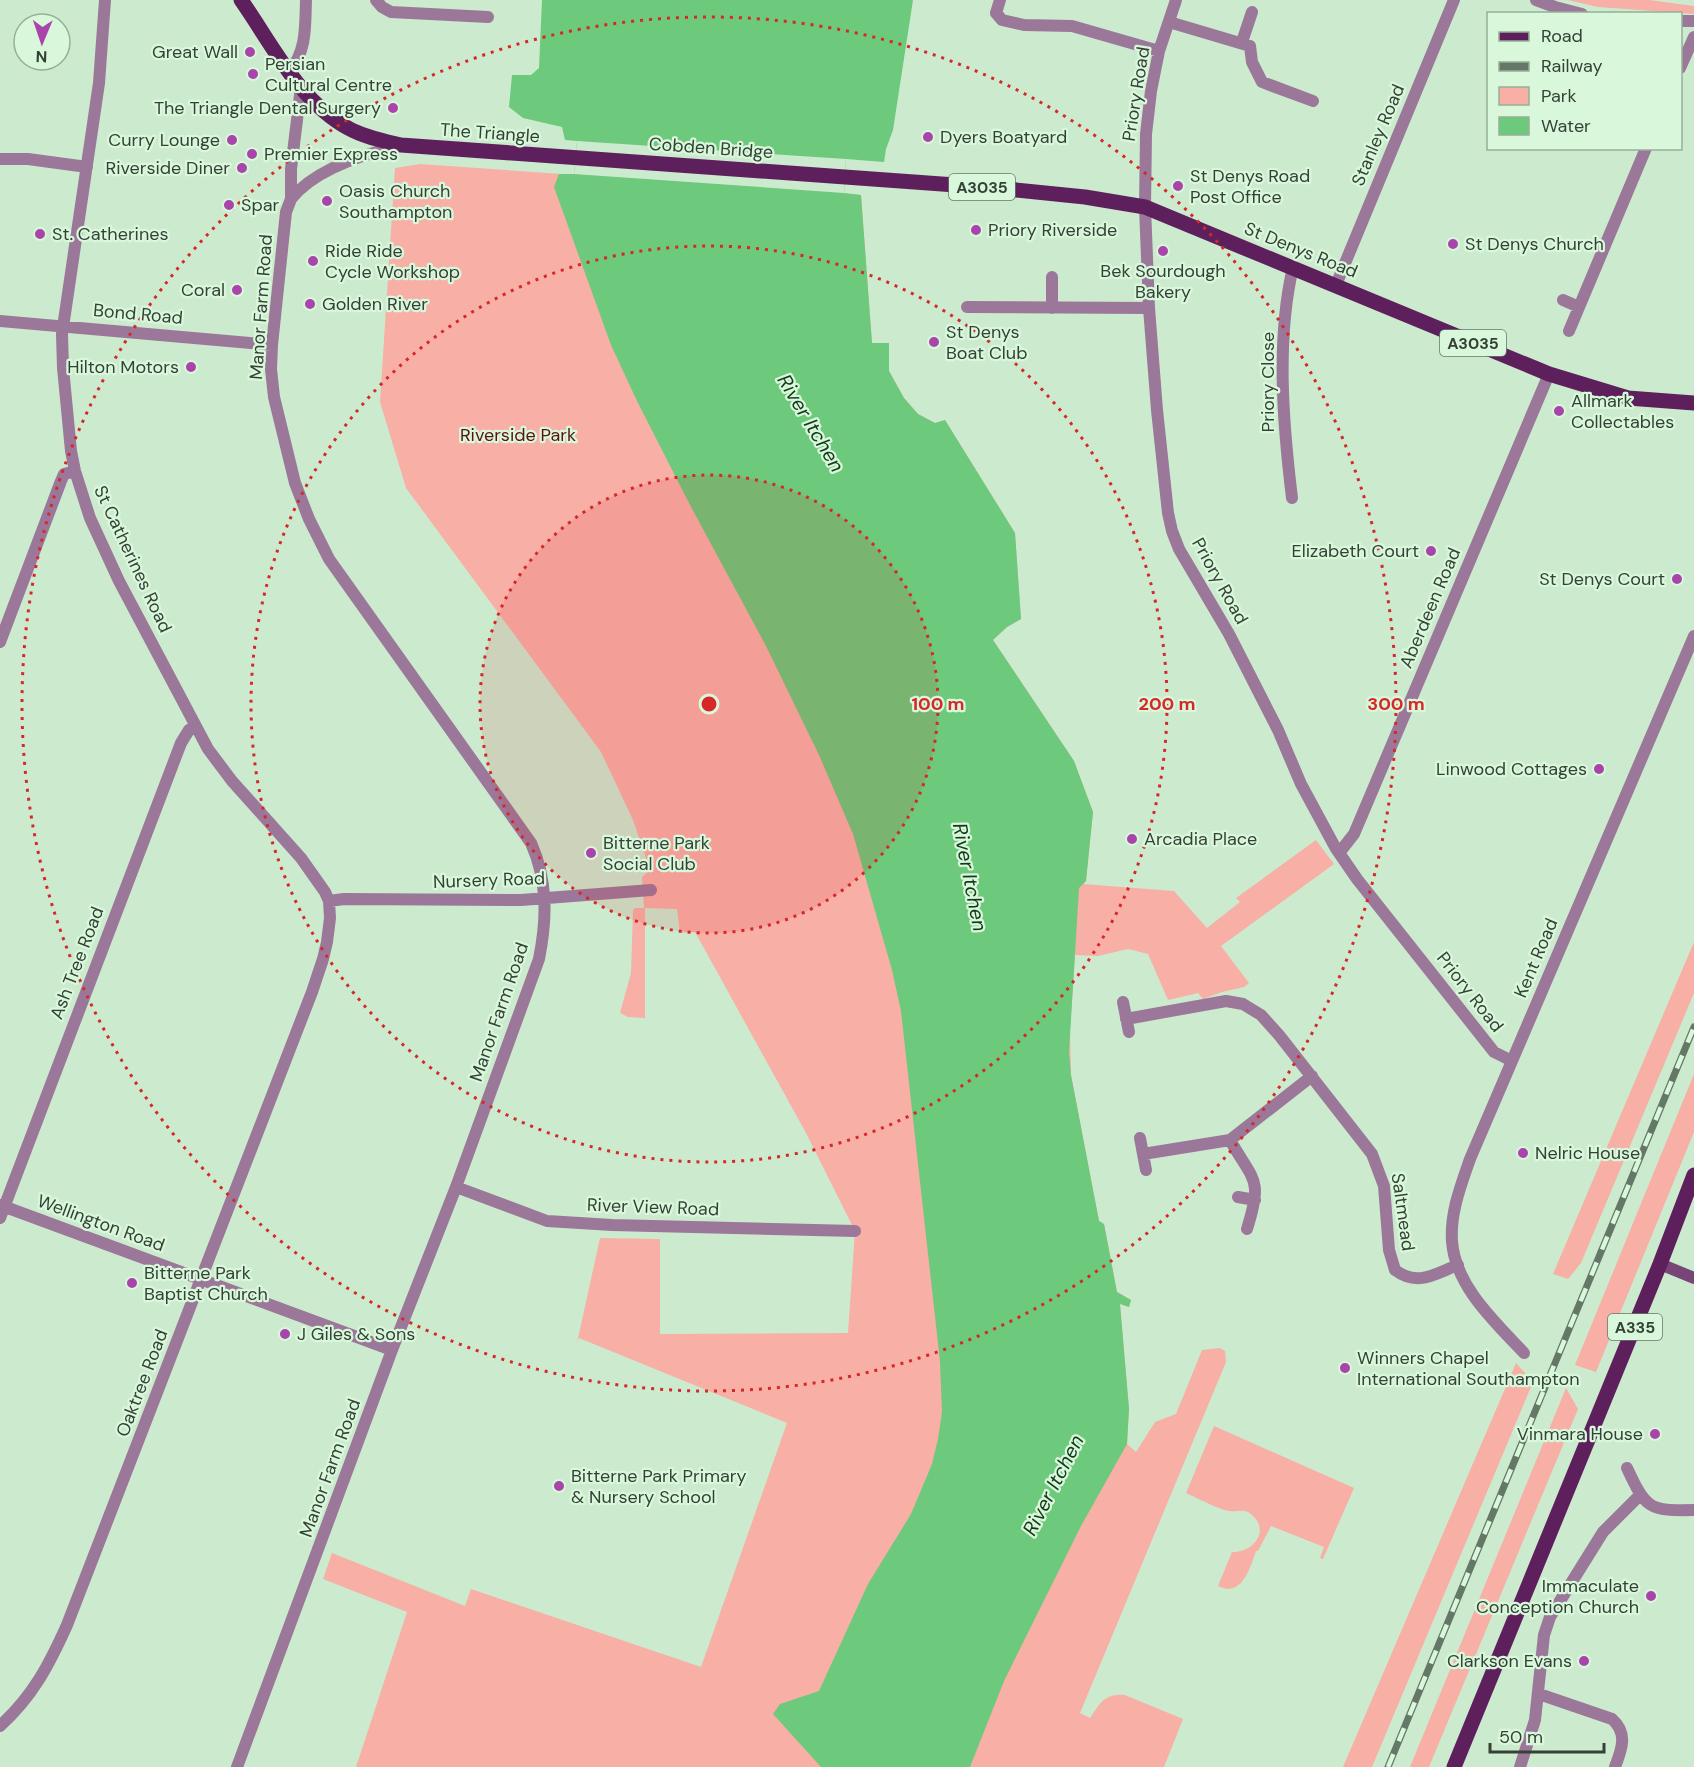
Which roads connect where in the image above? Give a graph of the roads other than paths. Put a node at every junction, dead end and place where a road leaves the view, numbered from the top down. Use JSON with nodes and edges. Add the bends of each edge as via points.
{"nodes":[{"id":1,"x":105,"y":0,"type":"edge"},
{"id":2,"x":241,"y":0,"type":"edge"},
{"id":3,"x":306,"y":0,"type":"edge"},
{"id":4,"x":376,"y":0,"type":"edge"},
{"id":5,"x":1000,"y":0,"type":"edge"},
{"id":6,"x":1176,"y":0,"type":"edge"},
{"id":7,"x":1454,"y":0,"type":"edge"},
{"id":8,"x":1536,"y":0,"type":"edge"},
{"id":9,"x":1252,"y":12,"type":"dead end"},
{"id":10,"x":1574,"y":12,"type":"edge"},
{"id":11,"x":488,"y":17,"type":"dead end"},
{"id":12,"x":1168,"y":22,"type":"junction"},
{"id":13,"x":1694,"y":38,"type":"edge"},
{"id":14,"x":1242,"y":42,"type":"junction"},
{"id":15,"x":1160,"y":51,"type":"junction"},
{"id":16,"x":1682,"y":64,"type":"edge"},
{"id":17,"x":290,"y":71,"type":"junction"},
{"id":18,"x":301,"y":87,"type":"junction"},
{"id":19,"x":1313,"y":101,"type":"dead end"},
{"id":20,"x":401,"y":145,"type":"junction"},
{"id":21,"x":1645,"y":150,"type":"edge"},
{"id":22,"x":576,"y":158,"type":"joint"},
{"id":23,"x":0,"y":159,"type":"edge"},
{"id":24,"x":87,"y":168,"type":"junction"},
{"id":25,"x":845,"y":177,"type":"joint"},
{"id":26,"x":291,"y":199,"type":"junction"},
{"id":27,"x":1145,"y":207,"type":"junction"},
{"id":28,"x":1293,"y":267,"type":"junction"},
{"id":29,"x":1052,"y":277,"type":"dead end"},
{"id":30,"x":1336,"y":285,"type":"junction"},
{"id":31,"x":1563,"y":300,"type":"dead end"},
{"id":32,"x":967,"y":307,"type":"dead end"},
{"id":33,"x":1580,"y":307,"type":"junction"},
{"id":34,"x":1052,"y":308,"type":"junction"},
{"id":35,"x":1149,"y":308,"type":"junction"},
{"id":36,"x":0,"y":321,"type":"edge"},
{"id":37,"x":63,"y":325,"type":"junction"},
{"id":38,"x":1569,"y":331,"type":"dead end"},
{"id":39,"x":272,"y":345,"type":"junction"},
{"id":40,"x":1549,"y":374,"type":"junction"},
{"id":41,"x":1694,"y":403,"type":"edge"},
{"id":42,"x":75,"y":471,"type":"junction"},
{"id":43,"x":1292,"y":498,"type":"dead end"},
{"id":44,"x":1694,"y":636,"type":"edge"},
{"id":45,"x":0,"y":642,"type":"edge"},
{"id":46,"x":195,"y":726,"type":"junction"},
{"id":47,"x":1338,"y":853,"type":"junction"},
{"id":48,"x":651,"y":890,"type":"dead end"},
{"id":49,"x":545,"y":897,"type":"junction"},
{"id":50,"x":329,"y":901,"type":"junction"},
{"id":51,"x":1123,"y":1002,"type":"dead end"},
{"id":52,"x":1126,"y":1018,"type":"junction"},
{"id":53,"x":1129,"y":1032,"type":"dead end"},
{"id":54,"x":1512,"y":1060,"type":"junction"},
{"id":55,"x":1312,"y":1077,"type":"junction"},
{"id":56,"x":1140,"y":1138,"type":"dead end"},
{"id":57,"x":1230,"y":1140,"type":"junction"},
{"id":58,"x":1143,"y":1154,"type":"junction"},
{"id":59,"x":1146,"y":1170,"type":"dead end"},
{"id":60,"x":1694,"y":1175,"type":"edge"},
{"id":61,"x":456,"y":1187,"type":"junction"},
{"id":62,"x":1238,"y":1197,"type":"dead end"},
{"id":63,"x":1255,"y":1200,"type":"junction"},
{"id":64,"x":1,"y":1210,"type":"edge"},
{"id":65,"x":1247,"y":1228,"type":"dead end"},
{"id":66,"x":855,"y":1231,"type":"dead end"},
{"id":67,"x":1660,"y":1264,"type":"junction"},
{"id":68,"x":1458,"y":1265,"type":"junction"},
{"id":69,"x":1694,"y":1278,"type":"edge"},
{"id":70,"x":201,"y":1279,"type":"junction"},
{"id":71,"x":392,"y":1350,"type":"junction"},
{"id":72,"x":1524,"y":1353,"type":"dead end"},
{"id":73,"x":1628,"y":1468,"type":"dead end"},
{"id":74,"x":1640,"y":1495,"type":"junction"},
{"id":75,"x":1694,"y":1510,"type":"edge"},
{"id":76,"x":1539,"y":1694,"type":"junction"},
{"id":77,"x":0,"y":1726,"type":"edge"},
{"id":78,"x":237,"y":1767,"type":"edge"},
{"id":79,"x":1454,"y":1767,"type":"edge"},
{"id":80,"x":1520,"y":1767,"type":"edge"},
{"id":81,"x":1615,"y":1767,"type":"edge"}],
"edges":[{"from":1,"to":24,"type":"street","name":"St Catherines Road"},
{"from":2,"to":17,"type":"main road","number":"A3035"},
{"from":3,"to":17,"type":"street","via":[[303,46]]},
{"from":4,"to":11,"type":"street","via":[[391,12]]},
{"from":5,"to":15,"type":"street","via":[[996,12],[1002,20],[1024,26],[1072,26]]},
{"from":6,"to":12,"type":"street","name":"Priory Road"},
{"from":7,"to":30,"type":"street","name":"Stanley Road"},
{"from":8,"to":10,"type":"street"},
{"from":9,"to":14,"type":"street"},
{"from":12,"to":14,"type":"street"},
{"from":12,"to":15,"type":"street","name":"Priory Road"},
{"from":13,"to":16,"type":"street"},
{"from":14,"to":19,"type":"street","via":[[1250,46],[1252,62],[1262,82]]},
{"from":15,"to":27,"type":"street","name":"Priory Road","via":[[1148,113]]},
{"from":17,"to":18,"type":"main road","number":"A3035"},
{"from":18,"to":20,"type":"main road","name":"The Triangle","number":"A3035","via":[[324,111],[350,129]]},
{"from":18,"to":26,"type":"street","name":"Manor Farm Road"},
{"from":20,"to":22,"type":"main road","name":"The Triangle","number":"A3035"},
{"from":20,"to":26,"type":"street","name":"The Triangle","via":[[343,164],[312,180]]},
{"from":21,"to":33,"type":"street"},
{"from":22,"to":25,"type":"main road","name":"Cobden Bridge","number":"A3035"},
{"from":23,"to":24,"type":"street"},
{"from":24,"to":37,"type":"street","name":"St Catherines Road"},
{"from":25,"to":27,"type":"main road","name":"St Denys Road","number":"A3035","via":[[997,188]]},
{"from":26,"to":39,"type":"street","name":"Manor Farm Road","via":[[286,212]]},
{"from":27,"to":28,"type":"main road","name":"St Denys Road","number":"A3035"},
{"from":27,"to":35,"type":"street","name":"Priory Road"},
{"from":28,"to":30,"type":"main road","name":"St Denys Road","number":"A3035"},
{"from":28,"to":43,"type":"street","name":"Priory Close","via":[[1285,332],[1284,392]]},
{"from":29,"to":34,"type":"street"},
{"from":30,"to":40,"type":"main road","name":"St Denys Road","number":"A3035"},
{"from":31,"to":33,"type":"street"},
{"from":32,"to":34,"type":"street"},
{"from":33,"to":38,"type":"street"},
{"from":34,"to":35,"type":"street"},
{"from":35,"to":47,"type":"street","name":"Priory Road","via":[[1168,513],[1179,549],[1229,634]]},
{"from":36,"to":37,"type":"street","name":"Bond Road"},
{"from":37,"to":39,"type":"street","name":"Bond Road"},
{"from":37,"to":42,"type":"street","name":"St Catherines Road","via":[[63,368]]},
{"from":39,"to":49,"type":"street","name":"Manor Farm Road","via":[[274,397],[309,519],[329,559],[524,831],[536,855]]},
{"from":40,"to":41,"type":"main road","name":"St Denys Road","number":"A3035","via":[[1628,398]]},
{"from":40,"to":47,"type":"street","name":"Aberdeen Road","via":[[1354,834]]},
{"from":42,"to":45,"type":"street","via":[[64,474]]},
{"from":42,"to":46,"type":"street","name":"St Catherines Road","via":[[90,518]]},
{"from":44,"to":54,"type":"street","name":"Kent Road"},
{"from":46,"to":50,"type":"street","name":"St Catherines Road","via":[[232,782],[312,871]]},
{"from":46,"to":64,"type":"street","name":"Ash Tree Road","via":[[181,743]]},
{"from":47,"to":54,"type":"street","name":"Priory Road","via":[[1494,1052]]},
{"from":48,"to":49,"type":"street","name":"Nursery Road"},
{"from":49,"to":50,"type":"street","name":"Nursery Road"},
{"from":49,"to":61,"type":"street","name":"Manor Farm Road","via":[[539,959]]},
{"from":50,"to":70,"type":"street","name":"Oaktree Road","via":[[323,959]]},
{"from":51,"to":52,"type":"street"},
{"from":52,"to":53,"type":"street"},
{"from":52,"to":55,"type":"street","name":"Saltmead","via":[[1216,1001],[1243,1004],[1261,1015]]},
{"from":54,"to":68,"type":"street","name":"Kent Road","via":[[1470,1159],[1456,1204],[1452,1240]]},
{"from":55,"to":57,"type":"street"},
{"from":55,"to":68,"type":"street","name":"Saltmead","via":[[1360,1137],[1379,1170],[1395,1270],[1413,1279],[1424,1279]]},
{"from":56,"to":58,"type":"street"},
{"from":57,"to":58,"type":"street"},
{"from":57,"to":63,"type":"street","via":[[1253,1177]]},
{"from":58,"to":59,"type":"street"},
{"from":60,"to":67,"type":"main road","number":"A335"},
{"from":61,"to":66,"type":"street","name":"River View Road","via":[[547,1221]]},
{"from":61,"to":71,"type":"street","name":"Manor Farm Road"},
{"from":62,"to":63,"type":"street"},
{"from":63,"to":65,"type":"street"},
{"from":64,"to":70,"type":"street","name":"Wellington Road"},
{"from":67,"to":69,"type":"street"},
{"from":67,"to":79,"type":"main road","number":"A335"},
{"from":68,"to":72,"type":"street","name":"Kent Road","via":[[1476,1300]]},
{"from":70,"to":71,"type":"street","name":"Wellington Road"},
{"from":70,"to":77,"type":"street","name":"Oaktree Road","via":[[68,1625],[32,1692]]},
{"from":71,"to":78,"type":"street","name":"Manor Farm Road"},
{"from":73,"to":74,"type":"street"},
{"from":74,"to":75,"type":"street","via":[[1658,1509]]},
{"from":74,"to":76,"type":"street","via":[[1603,1532],[1550,1617],[1544,1635]]},
{"from":76,"to":80,"type":"street"},
{"from":76,"to":81,"type":"street","via":[[1612,1719],[1619,1725],[1623,1736]]}]}
